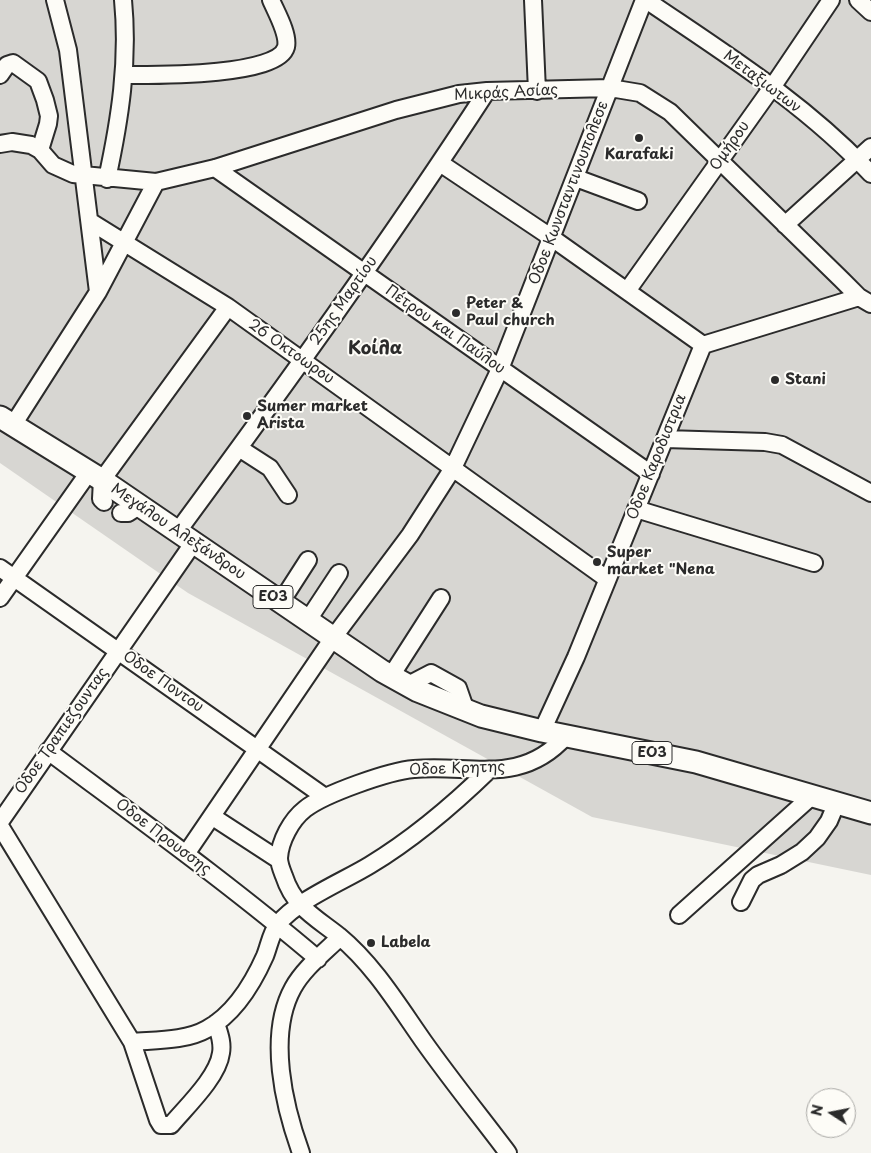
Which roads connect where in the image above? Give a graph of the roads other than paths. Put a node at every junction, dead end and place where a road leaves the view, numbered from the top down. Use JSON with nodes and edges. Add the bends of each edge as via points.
{"nodes":[{"id":1,"x":56,"y":0,"type":"edge"},
{"id":2,"x":122,"y":0,"type":"edge"},
{"id":3,"x":271,"y":0,"type":"edge"},
{"id":4,"x":533,"y":0,"type":"edge"},
{"id":5,"x":645,"y":0,"type":"edge"},
{"id":6,"x":830,"y":0,"type":"edge"},
{"id":7,"x":858,"y":0,"type":"edge"},
{"id":8,"x":871,"y":12,"type":"edge"},
{"id":9,"x":0,"y":75,"type":"edge"},
{"id":10,"x":125,"y":75,"type":"junction"},
{"id":11,"x":773,"y":86,"type":"junction"},
{"id":12,"x":610,"y":88,"type":"junction"},
{"id":13,"x":486,"y":91,"type":"junction"},
{"id":14,"x":537,"y":91,"type":"junction"},
{"id":15,"x":0,"y":144,"type":"edge"},
{"id":16,"x":871,"y":147,"type":"edge"},
{"id":17,"x":40,"y":150,"type":"junction"},
{"id":18,"x":857,"y":159,"type":"junction"},
{"id":19,"x":720,"y":161,"type":"junction"},
{"id":20,"x":440,"y":163,"type":"junction"},
{"id":21,"x":215,"y":168,"type":"junction"},
{"id":22,"x":871,"y":174,"type":"edge"},
{"id":23,"x":84,"y":176,"type":"junction"},
{"id":24,"x":576,"y":178,"type":"junction"},
{"id":25,"x":107,"y":179,"type":"junction"},
{"id":26,"x":156,"y":182,"type":"junction"},
{"id":27,"x":638,"y":201,"type":"dead end"},
{"id":28,"x":91,"y":222,"type":"junction"},
{"id":29,"x":785,"y":225,"type":"junction"},
{"id":30,"x":552,"y":238,"type":"junction"},
{"id":31,"x":126,"y":242,"type":"junction"},
{"id":32,"x":363,"y":272,"type":"junction"},
{"id":33,"x":627,"y":291,"type":"junction"},
{"id":34,"x":98,"y":292,"type":"junction"},
{"id":35,"x":865,"y":300,"type":"edge"},
{"id":36,"x":228,"y":307,"type":"junction"},
{"id":37,"x":703,"y":345,"type":"junction"},
{"id":38,"x":303,"y":360,"type":"junction"},
{"id":39,"x":500,"y":369,"type":"junction"},
{"id":40,"x":6,"y":421,"type":"edge"},
{"id":41,"x":665,"y":439,"type":"junction"},
{"id":42,"x":238,"y":448,"type":"junction"},
{"id":43,"x":453,"y":468,"type":"junction"},
{"id":44,"x":651,"y":474,"type":"junction"},
{"id":45,"x":96,"y":476,"type":"junction"},
{"id":46,"x":871,"y":493,"type":"edge"},
{"id":47,"x":288,"y":495,"type":"dead end"},
{"id":48,"x":104,"y":502,"type":"dead end"},
{"id":49,"x":636,"y":509,"type":"junction"},
{"id":50,"x":186,"y":537,"type":"junction"},
{"id":51,"x":308,"y":560,"type":"dead end"},
{"id":52,"x":814,"y":563,"type":"dead end"},
{"id":53,"x":0,"y":568,"type":"edge"},
{"id":54,"x":340,"y":574,"type":"dead end"},
{"id":55,"x":14,"y":578,"type":"junction"},
{"id":56,"x":607,"y":579,"type":"junction"},
{"id":57,"x":0,"y":598,"type":"edge"},
{"id":58,"x":440,"y":598,"type":"dead end"},
{"id":59,"x":281,"y":602,"type":"junction"},
{"id":60,"x":308,"y":620,"type":"junction"},
{"id":61,"x":333,"y":638,"type":"junction"},
{"id":62,"x":118,"y":650,"type":"junction"},
{"id":63,"x":400,"y":681,"type":"junction"},
{"id":64,"x":542,"y":732,"type":"junction"},
{"id":65,"x":566,"y":736,"type":"junction"},
{"id":66,"x":258,"y":750,"type":"junction"},
{"id":67,"x":48,"y":751,"type":"junction"},
{"id":68,"x":489,"y":770,"type":"junction"},
{"id":69,"x":813,"y":795,"type":"junction"},
{"id":70,"x":325,"y":797,"type":"junction"},
{"id":71,"x":837,"y":802,"type":"junction"},
{"id":72,"x":871,"y":813,"type":"edge"},
{"id":73,"x":213,"y":817,"type":"junction"},
{"id":74,"x":0,"y":822,"type":"edge"},
{"id":75,"x":0,"y":826,"type":"edge"},
{"id":76,"x":186,"y":854,"type":"junction"},
{"id":77,"x":278,"y":860,"type":"junction"},
{"id":78,"x":741,"y":902,"type":"dead end"},
{"id":79,"x":299,"y":906,"type":"junction"},
{"id":80,"x":679,"y":915,"type":"dead end"},
{"id":81,"x":277,"y":924,"type":"junction"},
{"id":82,"x":340,"y":937,"type":"junction"},
{"id":83,"x":318,"y":959,"type":"junction"},
{"id":84,"x":216,"y":1023,"type":"junction"},
{"id":85,"x":132,"y":1042,"type":"junction"},
{"id":86,"x":301,"y":1153,"type":"edge"},
{"id":87,"x":508,"y":1153,"type":"edge"}],
"edges":[{"from":1,"to":23,"type":"street","via":[[68,50]]},
{"from":2,"to":10,"type":"street","via":[[126,35]]},
{"from":3,"to":10,"type":"street","via":[[286,39],[286,47],[278,57],[239,70]]},
{"from":4,"to":14,"type":"street"},
{"from":5,"to":11,"type":"street","name":"Μεταξιωτων"},
{"from":5,"to":12,"type":"street","name":"Oδοε Κωνσταντινουπολεσε"},
{"from":6,"to":11,"type":"street","name":"Ομήρου"},
{"from":7,"to":8,"type":"street"},
{"from":9,"to":17,"type":"street","via":[[7,65],[13,64],[38,81],[49,116]]},
{"from":10,"to":25,"type":"street"},
{"from":11,"to":18,"type":"street","name":"Μεταξιωτων"},
{"from":11,"to":19,"type":"street","name":"Ομήρου"},
{"from":12,"to":14,"type":"street","name":"Μικράς Ασίας"},
{"from":12,"to":19,"type":"street","name":"Μικράς Ασίας","via":[[640,93],[654,101],[670,112]]},
{"from":12,"to":24,"type":"street","name":"Oδοε Κωνσταντινουπολεσε"},
{"from":13,"to":14,"type":"street","name":"Μικράς Ασίας"},
{"from":13,"to":20,"type":"street","name":"25ης Μαρτίου"},
{"from":13,"to":21,"type":"street","name":"Μικράς Ασίας","via":[[442,97],[396,110]]},
{"from":15,"to":17,"type":"street","via":[[21,143]]},
{"from":16,"to":18,"type":"street"},
{"from":17,"to":23,"type":"street","name":"Μικράς Ασίας","via":[[59,169]]},
{"from":18,"to":22,"type":"street","name":"Μεταξιωτων"},
{"from":18,"to":29,"type":"street"},
{"from":19,"to":29,"type":"street","name":"Μικράς Ασίας"},
{"from":19,"to":33,"type":"street","name":"Ομήρου"},
{"from":20,"to":30,"type":"street"},
{"from":20,"to":32,"type":"street","name":"25ης Μαρτίου"},
{"from":21,"to":26,"type":"street","name":"Μικράς Ασίας"},
{"from":21,"to":32,"type":"street","name":"Πέτρου και Παύλου"},
{"from":23,"to":25,"type":"street","name":"Μικράς Ασίας"},
{"from":23,"to":28,"type":"street"},
{"from":24,"to":27,"type":"street"},
{"from":24,"to":30,"type":"street","name":"Oδοε Κωνσταντινουπολεσε"},
{"from":25,"to":26,"type":"street","name":"Μικράς Ασίας"},
{"from":26,"to":31,"type":"street"},
{"from":28,"to":31,"type":"street","name":"26 Οκτοωρου"},
{"from":28,"to":34,"type":"street"},
{"from":29,"to":35,"type":"street","name":"Μικράς Ασίας"},
{"from":30,"to":33,"type":"street"},
{"from":30,"to":39,"type":"street","name":"Oδοε Κωνσταντινουπολεσε"},
{"from":31,"to":34,"type":"street"},
{"from":31,"to":36,"type":"street","name":"26 Οκτοωρου"},
{"from":32,"to":38,"type":"street","name":"25ης Μαρτίου"},
{"from":32,"to":39,"type":"street","name":"Πέτρου και Παύλου"},
{"from":33,"to":37,"type":"street"},
{"from":34,"to":40,"type":"street"},
{"from":35,"to":37,"type":"street"},
{"from":36,"to":38,"type":"street","name":"26 Οκτοωρου"},
{"from":36,"to":45,"type":"street"},
{"from":37,"to":41,"type":"street","name":"Oδοε Καροδιστρια"},
{"from":38,"to":42,"type":"street","name":"25ης Μαρτίου"},
{"from":38,"to":43,"type":"street","name":"26 Οκτοωρου"},
{"from":39,"to":43,"type":"street","name":"Oδοε Κωνσταντινουπολεσε"},
{"from":39,"to":44,"type":"street","name":"Πέτρου και Παύλου"},
{"from":40,"to":45,"type":"main road","name":"Μεγάλου Αλεξάνδρου","number":"ΕΟ3"},
{"from":41,"to":44,"type":"street","name":"Oδοε Καροδιστρια"},
{"from":41,"to":46,"type":"street","via":[[782,445]]},
{"from":42,"to":47,"type":"street","via":[[270,468]]},
{"from":42,"to":50,"type":"street","name":"25ης Μαρτίου"},
{"from":43,"to":56,"type":"street","name":"26 Οκτοωρου"},
{"from":43,"to":61,"type":"street","name":"Oδοε Κωνσταντινουπολεσε","via":[[410,535]]},
{"from":44,"to":49,"type":"street","name":"Oδοε Καροδιστρια"},
{"from":45,"to":48,"type":"street"},
{"from":45,"to":50,"type":"main road","name":"Μεγάλου Αλεξάνδρου","number":"ΕΟ3","via":[[130,510]]},
{"from":45,"to":55,"type":"street"},
{"from":49,"to":52,"type":"street"},
{"from":49,"to":56,"type":"street","name":"Oδοε Καροδιστρια"},
{"from":50,"to":59,"type":"main road","name":"Μεγάλου Αλεξάνδρου","number":"ΕΟ3"},
{"from":50,"to":62,"type":"street","name":"Oδοε Τραπιεζουντας"},
{"from":51,"to":59,"type":"street"},
{"from":53,"to":55,"type":"street","name":"Oδοε Ποντου"},
{"from":54,"to":60,"type":"street"},
{"from":55,"to":57,"type":"street"},
{"from":55,"to":62,"type":"street","name":"Oδοε Ποντου"},
{"from":56,"to":64,"type":"street","name":"Oδοε Καροδιστρια"},
{"from":58,"to":63,"type":"street"},
{"from":59,"to":60,"type":"main road","name":"Μεγάλου Αλεξάνδρου","number":"ΕΟ3"},
{"from":60,"to":61,"type":"main road","name":"Μεγάλου Αλεξάνδρου","number":"ΕΟ3"},
{"from":61,"to":63,"type":"main road","name":"Μεγάλου Αλεξάνδρου","number":"ΕΟ3"},
{"from":61,"to":66,"type":"street","name":"Oδοε Κωνσταντινουπολεσε"},
{"from":62,"to":66,"type":"street","name":"Oδοε Ποντου"},
{"from":62,"to":67,"type":"street","name":"Oδοε Τραπιεζουντας"},
{"from":63,"to":64,"type":"main road","name":"Μεγάλου Αλεξάνδρου","number":"ΕΟ3","via":[[466,711]]},
{"from":64,"to":65,"type":"main road","name":"Μεγάλου Αλεξάνδρου","number":"ΕΟ3"},
{"from":65,"to":68,"type":"street","name":"Oδοε Κρητης","via":[[542,758],[520,766]]},
{"from":65,"to":69,"type":"main road","name":"Μεγάλου Αλεξάνδρου","number":"ΕΟ3","via":[[696,762]]},
{"from":66,"to":70,"type":"street","name":"Oδοε Ποντου"},
{"from":66,"to":73,"type":"street","name":"Oδοε Κωνσταντινουπολεσε"},
{"from":67,"to":74,"type":"street","name":"Oδοε Τραπιεζουντας"},
{"from":67,"to":76,"type":"street","name":"Oδοε Προυσσης"},
{"from":68,"to":70,"type":"street","name":"Oδοε Κρητης","via":[[411,769]]},
{"from":68,"to":79,"type":"street","via":[[461,797],[405,840]]},
{"from":69,"to":71,"type":"main road","name":"Μεγάλου Αλεξάνδρου","number":"ΕΟ3"},
{"from":69,"to":80,"type":"street"},
{"from":70,"to":77,"type":"street","name":"Oδοε Κρητης","via":[[294,819]]},
{"from":71,"to":72,"type":"main road","number":"ΕΟ3"},
{"from":71,"to":78,"type":"street","via":[[817,838],[802,852],[752,880]]},
{"from":73,"to":76,"type":"street","name":"Oδοε Κωνσταντινουπολεσε"},
{"from":73,"to":77,"type":"street"},
{"from":75,"to":85,"type":"street"},
{"from":76,"to":81,"type":"street","name":"Oδοε Προυσσης"},
{"from":77,"to":79,"type":"street"},
{"from":79,"to":81,"type":"street"},
{"from":79,"to":82,"type":"street"},
{"from":81,"to":83,"type":"street","name":"Oδοε Προυσσης"},
{"from":81,"to":84,"type":"street","via":[[246,992]]},
{"from":82,"to":83,"type":"street"},
{"from":82,"to":87,"type":"street","via":[[371,968]]},
{"from":83,"to":86,"type":"street","via":[[293,987],[280,1036],[286,1105]]},
{"from":84,"to":85,"type":"street","via":[[194,1034]]},
{"from":84,"to":85,"type":"street","via":[[222,1039],[216,1068],[166,1127],[158,1120]]}]}
